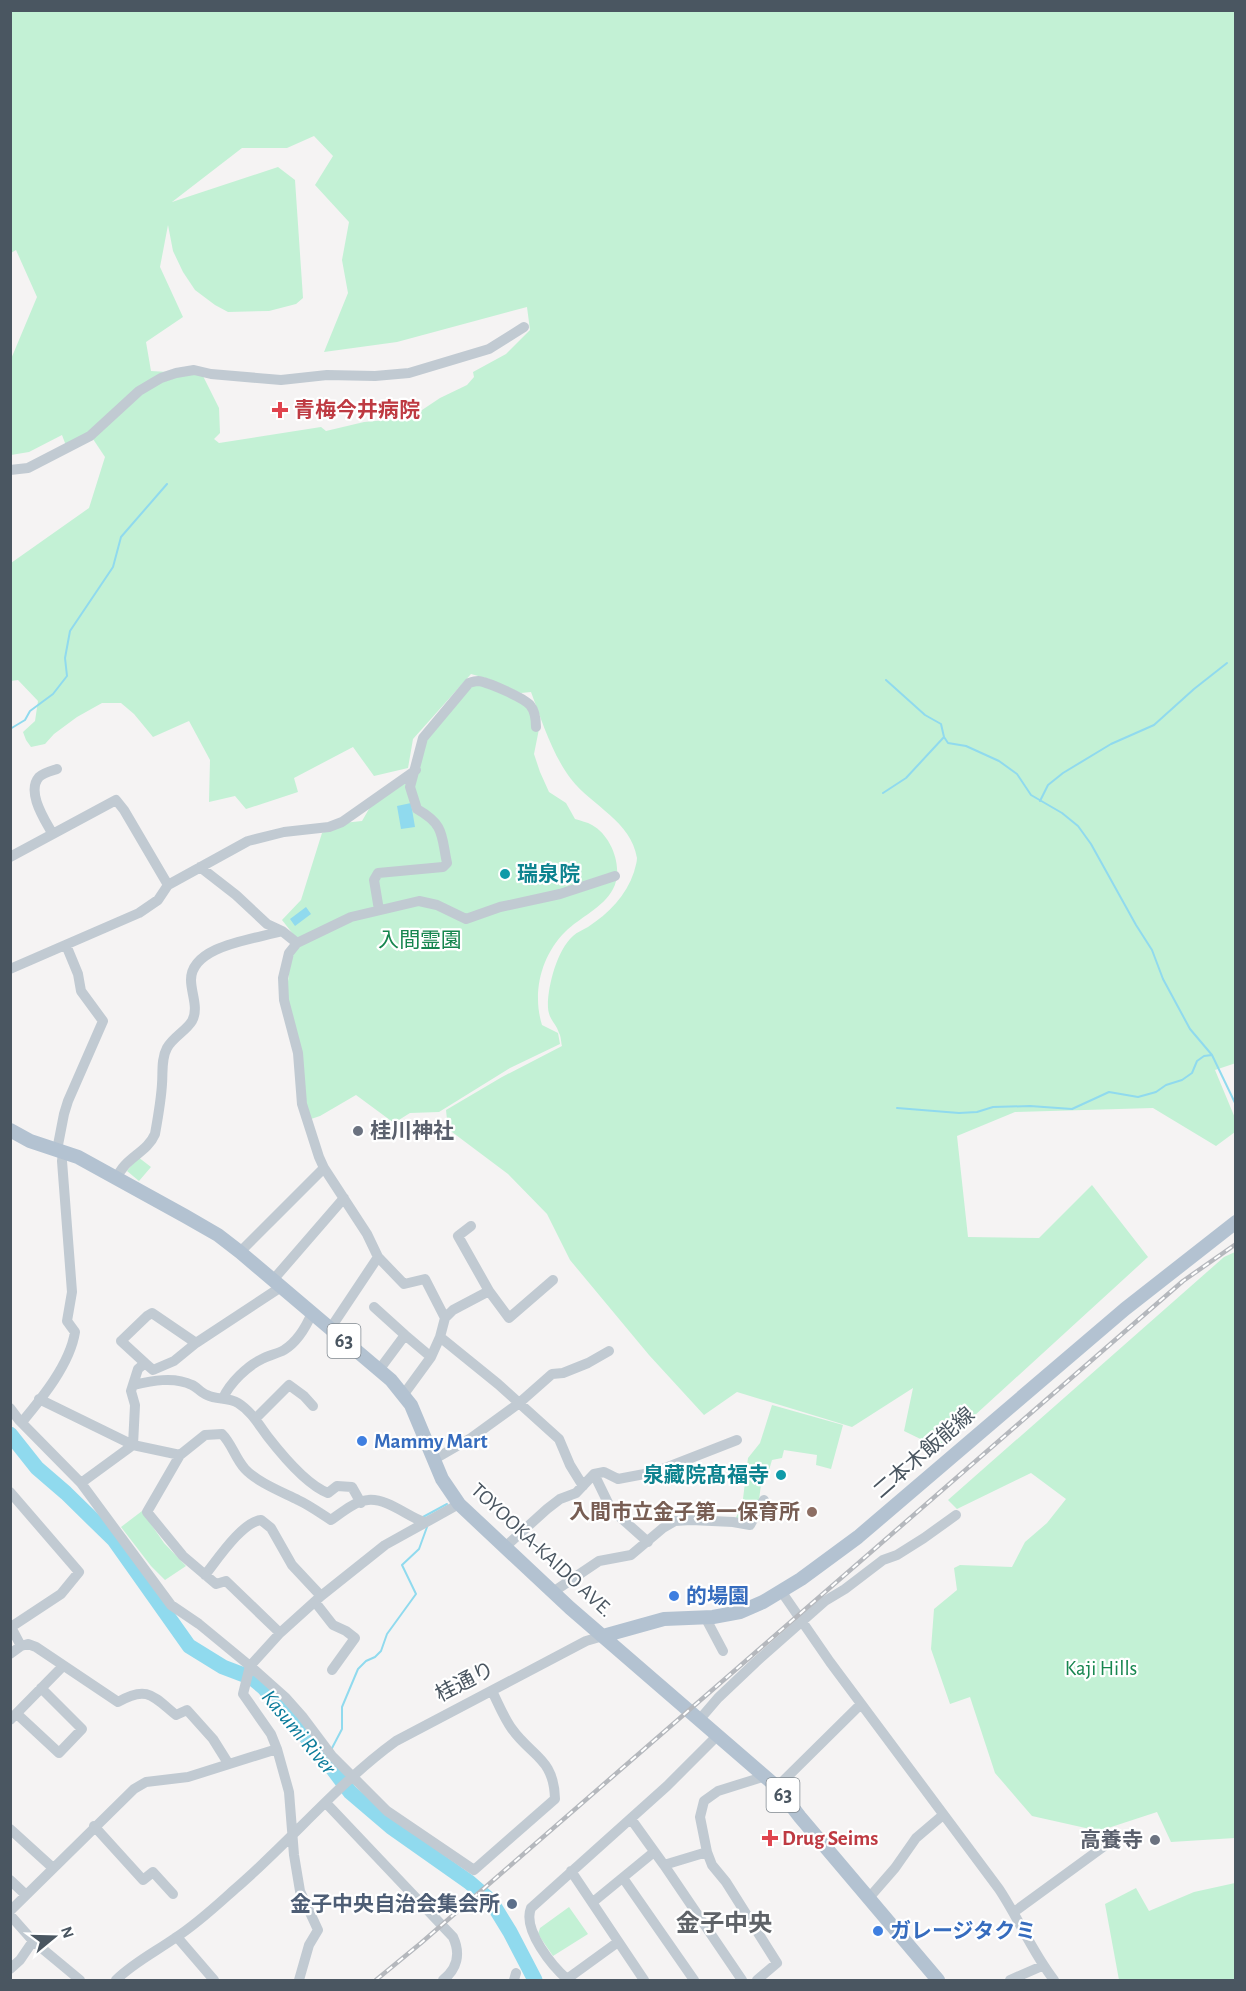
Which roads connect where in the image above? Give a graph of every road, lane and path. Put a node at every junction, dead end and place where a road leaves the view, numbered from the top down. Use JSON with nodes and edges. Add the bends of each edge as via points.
{"nodes":[{"id":1,"x":524,"y":327,"type":"dead end"},
{"id":2,"x":10,"y":470,"type":"edge"},
{"id":3,"x":536,"y":727,"type":"dead end"},
{"id":4,"x":57,"y":769,"type":"dead end"},
{"id":5,"x":416,"y":770,"type":"junction"},
{"id":6,"x":52,"y":833,"type":"junction"},
{"id":7,"x":10,"y":857,"type":"edge"},
{"id":8,"x":200,"y":867,"type":"junction"},
{"id":9,"x":615,"y":876,"type":"dead end"},
{"id":10,"x":168,"y":885,"type":"junction"},
{"id":11,"x":380,"y":910,"type":"junction"},
{"id":12,"x":282,"y":931,"type":"junction"},
{"id":13,"x":297,"y":943,"type":"junction"},
{"id":14,"x":66,"y":945,"type":"junction"},
{"id":15,"x":10,"y":969,"type":"edge"},
{"id":16,"x":10,"y":1130,"type":"edge"},
{"id":17,"x":60,"y":1151,"type":"junction"},
{"id":18,"x":324,"y":1168,"type":"junction"},
{"id":19,"x":117,"y":1178,"type":"junction"},
{"id":20,"x":344,"y":1198,"type":"junction"},
{"id":21,"x":1236,"y":1222,"type":"edge"},
{"id":22,"x":471,"y":1226,"type":"dead end"},
{"id":23,"x":240,"y":1252,"type":"junction"},
{"id":24,"x":378,"y":1257,"type":"junction"},
{"id":25,"x":553,"y":1280,"type":"dead end"},
{"id":26,"x":277,"y":1284,"type":"junction"},
{"id":27,"x":489,"y":1291,"type":"junction"},
{"id":28,"x":375,"y":1307,"type":"dead end"},
{"id":29,"x":312,"y":1313,"type":"junction"},
{"id":30,"x":445,"y":1318,"type":"junction"},
{"id":31,"x":330,"y":1329,"type":"junction"},
{"id":32,"x":405,"y":1335,"type":"junction"},
{"id":33,"x":440,"y":1337,"type":"junction"},
{"id":34,"x":196,"y":1343,"type":"junction"},
{"id":35,"x":609,"y":1351,"type":"dead end"},
{"id":36,"x":431,"y":1357,"type":"junction"},
{"id":37,"x":145,"y":1363,"type":"junction"},
{"id":38,"x":379,"y":1370,"type":"junction"},
{"id":39,"x":133,"y":1385,"type":"junction"},
{"id":40,"x":404,"y":1394,"type":"junction"},
{"id":41,"x":224,"y":1398,"type":"junction"},
{"id":42,"x":39,"y":1399,"type":"junction"},
{"id":43,"x":518,"y":1404,"type":"junction"},
{"id":44,"x":313,"y":1406,"type":"dead end"},
{"id":45,"x":10,"y":1408,"type":"edge"},
{"id":46,"x":255,"y":1419,"type":"junction"},
{"id":47,"x":22,"y":1422,"type":"junction"},
{"id":48,"x":736,"y":1440,"type":"dead end"},
{"id":49,"x":134,"y":1445,"type":"junction"},
{"id":50,"x":180,"y":1455,"type":"junction"},
{"id":51,"x":433,"y":1460,"type":"junction"},
{"id":52,"x":594,"y":1474,"type":"junction"},
{"id":53,"x":81,"y":1483,"type":"junction"},
{"id":54,"x":583,"y":1486,"type":"junction"},
{"id":55,"x":10,"y":1492,"type":"edge"},
{"id":56,"x":764,"y":1500,"type":"dead end"},
{"id":57,"x":361,"y":1503,"type":"junction"},
{"id":58,"x":459,"y":1504,"type":"junction"},
{"id":59,"x":956,"y":1515,"type":"dead end"},
{"id":60,"x":424,"y":1522,"type":"junction"},
{"id":61,"x":648,"y":1542,"type":"junction"},
{"id":62,"x":505,"y":1547,"type":"junction"},
{"id":63,"x":205,"y":1575,"type":"junction"},
{"id":64,"x":781,"y":1591,"type":"junction"},
{"id":65,"x":553,"y":1592,"type":"junction"},
{"id":66,"x":318,"y":1599,"type":"junction"},
{"id":67,"x":705,"y":1617,"type":"junction"},
{"id":68,"x":801,"y":1622,"type":"junction"},
{"id":69,"x":280,"y":1633,"type":"junction"},
{"id":70,"x":603,"y":1636,"type":"junction"},
{"id":71,"x":21,"y":1646,"type":"junction"},
{"id":72,"x":723,"y":1651,"type":"dead end"},
{"id":73,"x":10,"y":1654,"type":"edge"},
{"id":74,"x":63,"y":1666,"type":"junction"},
{"id":75,"x":250,"y":1666,"type":"junction"},
{"id":76,"x":332,"y":1670,"type":"dead end"},
{"id":77,"x":41,"y":1689,"type":"junction"},
{"id":78,"x":492,"y":1691,"type":"junction"},
{"id":79,"x":861,"y":1704,"type":"junction"},
{"id":80,"x":14,"y":1717,"type":"edge"},
{"id":81,"x":700,"y":1719,"type":"junction"},
{"id":82,"x":718,"y":1735,"type":"junction"},
{"id":83,"x":276,"y":1749,"type":"junction"},
{"id":84,"x":228,"y":1763,"type":"junction"},
{"id":85,"x":766,"y":1776,"type":"junction"},
{"id":86,"x":353,"y":1778,"type":"junction"},
{"id":87,"x":777,"y":1787,"type":"junction"},
{"id":88,"x":326,"y":1803,"type":"junction"},
{"id":89,"x":943,"y":1815,"type":"junction"},
{"id":90,"x":631,"y":1819,"type":"junction"},
{"id":91,"x":94,"y":1826,"type":"junction"},
{"id":92,"x":10,"y":1829,"type":"edge"},
{"id":93,"x":293,"y":1835,"type":"junction"},
{"id":94,"x":1114,"y":1839,"type":"dead end"},
{"id":95,"x":654,"y":1852,"type":"junction"},
{"id":96,"x":707,"y":1852,"type":"junction"},
{"id":97,"x":664,"y":1865,"type":"junction"},
{"id":98,"x":53,"y":1868,"type":"junction"},
{"id":99,"x":571,"y":1871,"type":"junction"},
{"id":100,"x":623,"y":1878,"type":"junction"},
{"id":101,"x":10,"y":1880,"type":"edge"},
{"id":102,"x":173,"y":1894,"type":"dead end"},
{"id":103,"x":26,"y":1895,"type":"junction"},
{"id":104,"x":868,"y":1899,"type":"junction"},
{"id":105,"x":593,"y":1902,"type":"junction"},
{"id":106,"x":1014,"y":1912,"type":"junction"},
{"id":107,"x":10,"y":1913,"type":"edge"},
{"id":108,"x":177,"y":1937,"type":"junction"},
{"id":109,"x":33,"y":1941,"type":"junction"},
{"id":110,"x":618,"y":1941,"type":"junction"},
{"id":111,"x":1042,"y":1966,"type":"junction"},
{"id":112,"x":10,"y":1969,"type":"edge"},
{"id":113,"x":639,"y":1979,"type":"edge"},
{"id":114,"x":80,"y":1980,"type":"edge"},
{"id":115,"x":116,"y":1980,"type":"edge"},
{"id":116,"x":214,"y":1980,"type":"edge"},
{"id":117,"x":299,"y":1980,"type":"edge"},
{"id":118,"x":443,"y":1980,"type":"edge"},
{"id":119,"x":568,"y":1980,"type":"edge"},
{"id":120,"x":694,"y":1980,"type":"edge"},
{"id":121,"x":742,"y":1980,"type":"edge"},
{"id":122,"x":757,"y":1980,"type":"edge"},
{"id":123,"x":938,"y":1980,"type":"edge"},
{"id":124,"x":1010,"y":1980,"type":"edge"},
{"id":125,"x":1054,"y":1980,"type":"edge"}],
"edges":[{"from":1,"to":2,"type":"street","via":[[489,349],[409,373],[281,380],[194,370],[161,378],[139,391],[90,436],[28,468]]},
{"from":3,"to":5,"type":"street","via":[[534,713],[525,701],[491,685],[472,682],[423,738]]},
{"from":4,"to":6,"type":"street","via":[[43,774],[36,784],[38,808]]},
{"from":5,"to":8,"type":"street","via":[[342,822],[261,836]]},
{"from":5,"to":11,"type":"street","via":[[410,786],[417,809],[440,828],[447,863],[443,867],[378,873],[374,880]]},
{"from":6,"to":7,"type":"street"},
{"from":6,"to":10,"type":"street","via":[[116,800]]},
{"from":8,"to":10,"type":"street"},
{"from":8,"to":12,"type":"street","via":[[267,924]]},
{"from":9,"to":11,"type":"street","via":[[466,919],[419,901]]},
{"from":10,"to":14,"type":"street","via":[[158,900],[139,913]]},
{"from":11,"to":13,"type":"street","via":[[351,916]]},
{"from":12,"to":13,"type":"street"},
{"from":12,"to":19,"type":"street","via":[[225,947],[195,964],[191,981],[195,1005],[192,1020],[167,1047],[155,1134]]},
{"from":13,"to":18,"type":"street","via":[[286,960],[283,993],[298,1053],[302,1104]]},
{"from":14,"to":15,"type":"street"},
{"from":14,"to":17,"type":"street","via":[[81,991],[103,1021],[68,1101]]},
{"from":16,"to":17,"type":"main road","name":"TOYOOKA-KAIDO AVE.","number":"63"},
{"from":17,"to":19,"type":"main road","name":"TOYOOKA-KAIDO AVE.","number":"63"},
{"from":17,"to":42,"type":"street","via":[[72,1292],[67,1321],[75,1332],[67,1360]]},
{"from":18,"to":20,"type":"street"},
{"from":18,"to":23,"type":"street"},
{"from":19,"to":23,"type":"main road","name":"TOYOOKA-KAIDO AVE.","number":"63","via":[[218,1235]]},
{"from":20,"to":24,"type":"street","via":[[368,1233]]},
{"from":20,"to":26,"type":"street"},
{"from":21,"to":64,"type":"main road","name":"二本木飯能線","via":[[1125,1309],[858,1537]]},
{"from":22,"to":27,"type":"street","via":[[458,1236]]},
{"from":23,"to":26,"type":"main road","name":"TOYOOKA-KAIDO AVE.","number":"63"},
{"from":24,"to":30,"type":"street","via":[[404,1284],[425,1279]]},
{"from":24,"to":31,"type":"street"},
{"from":25,"to":27,"type":"street","via":[[509,1318]]},
{"from":26,"to":29,"type":"main road","name":"TOYOOKA-KAIDO AVE.","number":"63"},
{"from":26,"to":34,"type":"street"},
{"from":27,"to":30,"type":"street"},
{"from":28,"to":32,"type":"street"},
{"from":29,"to":31,"type":"main road","name":"TOYOOKA-KAIDO AVE.","number":"63"},
{"from":29,"to":41,"type":"street","via":[[289,1347],[259,1360],[228,1388]]},
{"from":30,"to":33,"type":"street"},
{"from":31,"to":38,"type":"main road","name":"TOYOOKA-KAIDO AVE.","number":"63"},
{"from":32,"to":36,"type":"street"},
{"from":32,"to":38,"type":"street"},
{"from":33,"to":36,"type":"street"},
{"from":33,"to":43,"type":"street"},
{"from":34,"to":37,"type":"street","via":[[174,1361],[153,1370]]},
{"from":34,"to":37,"type":"street","via":[[152,1313],[121,1341]]},
{"from":35,"to":43,"type":"street","via":[[588,1363],[552,1374]]},
{"from":36,"to":40,"type":"street"},
{"from":37,"to":39,"type":"street","via":[[138,1369]]},
{"from":38,"to":40,"type":"main road","name":"TOYOOKA-KAIDO AVE.","number":"63"},
{"from":39,"to":41,"type":"street","via":[[164,1380],[191,1384],[206,1395]]},
{"from":39,"to":49,"type":"street"},
{"from":40,"to":51,"type":"main road","name":"TOYOOKA-KAIDO AVE.","number":"63"},
{"from":41,"to":46,"type":"street","via":[[238,1403]]},
{"from":42,"to":47,"type":"street"},
{"from":42,"to":49,"type":"street"},
{"from":43,"to":51,"type":"street"},
{"from":43,"to":54,"type":"street","via":[[559,1439]]},
{"from":44,"to":46,"type":"street","via":[[289,1386]]},
{"from":45,"to":47,"type":"street"},
{"from":46,"to":57,"type":"street","via":[[293,1466],[315,1485],[328,1493],[337,1486],[352,1487]]},
{"from":47,"to":53,"type":"street"},
{"from":48,"to":52,"type":"street","via":[[655,1472],[618,1479],[604,1472]]},
{"from":49,"to":50,"type":"street"},
{"from":49,"to":53,"type":"street"},
{"from":50,"to":57,"type":"street","via":[[205,1435],[222,1434],[246,1470],[331,1520]]},
{"from":50,"to":63,"type":"street","via":[[147,1512],[175,1548]]},
{"from":51,"to":58,"type":"main road","name":"TOYOOKA-KAIDO AVE.","number":"63"},
{"from":52,"to":54,"type":"street"},
{"from":52,"to":61,"type":"street","via":[[611,1509]]},
{"from":53,"to":75,"type":"street","via":[[171,1605]]},
{"from":54,"to":62,"type":"street","via":[[547,1509]]},
{"from":55,"to":71,"type":"street","via":[[79,1572],[61,1594],[11,1626]]},
{"from":56,"to":61,"type":"street","via":[[750,1526],[675,1521]]},
{"from":57,"to":60,"type":"street","via":[[368,1500],[387,1504]]},
{"from":58,"to":60,"type":"street"},
{"from":58,"to":62,"type":"main road","name":"TOYOOKA-KAIDO AVE.","number":"63"},
{"from":59,"to":68,"type":"street","via":[[897,1555],[883,1560]]},
{"from":60,"to":66,"type":"street","via":[[385,1545]]},
{"from":61,"to":65,"type":"street","via":[[631,1555],[599,1562]]},
{"from":62,"to":65,"type":"main road","name":"TOYOOKA-KAIDO AVE.","number":"63"},
{"from":63,"to":66,"type":"street","via":[[232,1539],[255,1520],[261,1520],[271,1528]]},
{"from":63,"to":69,"type":"street","via":[[216,1584],[226,1581]]},
{"from":64,"to":67,"type":"main road","name":"二本木飯能線","via":[[740,1612]]},
{"from":64,"to":68,"type":"street"},
{"from":65,"to":70,"type":"main road","name":"TOYOOKA-KAIDO AVE.","number":"63"},
{"from":66,"to":69,"type":"street"},
{"from":66,"to":76,"type":"street","via":[[333,1625],[355,1638]]},
{"from":67,"to":70,"type":"main road","name":"二本木飯能線","via":[[664,1619]]},
{"from":67,"to":72,"type":"street"},
{"from":68,"to":79,"type":"street"},
{"from":68,"to":81,"type":"street"},
{"from":69,"to":75,"type":"street"},
{"from":70,"to":78,"type":"street","name":"桂通り","via":[[586,1641]]},
{"from":70,"to":81,"type":"main road","name":"TOYOOKA-KAIDO AVE.","number":"63"},
{"from":71,"to":73,"type":"street"},
{"from":71,"to":74,"type":"street","via":[[36,1647]]},
{"from":74,"to":77,"type":"street"},
{"from":74,"to":84,"type":"street","via":[[118,1702],[145,1692],[176,1715],[187,1710]]},
{"from":75,"to":83,"type":"street","via":[[243,1694],[271,1734]]},
{"from":75,"to":86,"type":"street","via":[[302,1716]]},
{"from":77,"to":80,"type":"street"},
{"from":77,"to":80,"type":"street","via":[[82,1729],[58,1753]]},
{"from":78,"to":86,"type":"street","name":"桂通り","via":[[396,1741]]},
{"from":78,"to":86,"type":"street","via":[[512,1729],[551,1774],[555,1799],[474,1870],[387,1811]]},
{"from":79,"to":87,"type":"street"},
{"from":79,"to":89,"type":"street"},
{"from":81,"to":82,"type":"main road","name":"TOYOOKA-KAIDO AVE.","number":"63"},
{"from":82,"to":85,"type":"main road","name":"TOYOOKA-KAIDO AVE.","number":"63"},
{"from":82,"to":90,"type":"street"},
{"from":83,"to":84,"type":"street"},
{"from":83,"to":93,"type":"street","via":[[289,1792]]},
{"from":84,"to":91,"type":"street","via":[[188,1777],[146,1782]]},
{"from":85,"to":87,"type":"main road","name":"TOYOOKA-KAIDO AVE.","number":"63"},
{"from":85,"to":96,"type":"street","via":[[718,1791],[704,1801],[700,1817]]},
{"from":86,"to":88,"type":"street","name":"桂通り"},
{"from":87,"to":104,"type":"main road","name":"TOYOOKA-KAIDO AVE.","number":"63"},
{"from":88,"to":93,"type":"street"},
{"from":88,"to":118,"type":"street","via":[[453,1937],[458,1952],[455,1966]]},
{"from":89,"to":104,"type":"street","via":[[916,1838]]},
{"from":89,"to":106,"type":"street"},
{"from":90,"to":95,"type":"street"},
{"from":90,"to":99,"type":"street"},
{"from":91,"to":98,"type":"street"},
{"from":91,"to":102,"type":"street","via":[[143,1880],[153,1872]]},
{"from":92,"to":98,"type":"street"},
{"from":93,"to":108,"type":"street"},
{"from":93,"to":117,"type":"street","via":[[300,1891],[318,1930],[309,1945]]},
{"from":94,"to":106,"type":"street"},
{"from":95,"to":97,"type":"street"},
{"from":95,"to":100,"type":"street"},
{"from":96,"to":97,"type":"street"},
{"from":96,"to":122,"type":"street","via":[[777,1963]]},
{"from":97,"to":121,"type":"street"},
{"from":98,"to":103,"type":"street"},
{"from":99,"to":105,"type":"street"},
{"from":99,"to":119,"type":"street","via":[[537,1901],[528,1916],[537,1940]]},
{"from":100,"to":105,"type":"street"},
{"from":100,"to":120,"type":"street"},
{"from":101,"to":103,"type":"street"},
{"from":103,"to":107,"type":"street"},
{"from":104,"to":123,"type":"main road","name":"TOYOOKA-KAIDO AVE.","number":"63"},
{"from":105,"to":110,"type":"street"},
{"from":106,"to":111,"type":"street"},
{"from":107,"to":109,"type":"street"},
{"from":108,"to":115,"type":"street"},
{"from":108,"to":116,"type":"street"},
{"from":109,"to":112,"type":"street"},
{"from":109,"to":114,"type":"street"},
{"from":110,"to":113,"type":"street"},
{"from":110,"to":119,"type":"street"},
{"from":111,"to":124,"type":"street"},
{"from":111,"to":125,"type":"street"}]}
